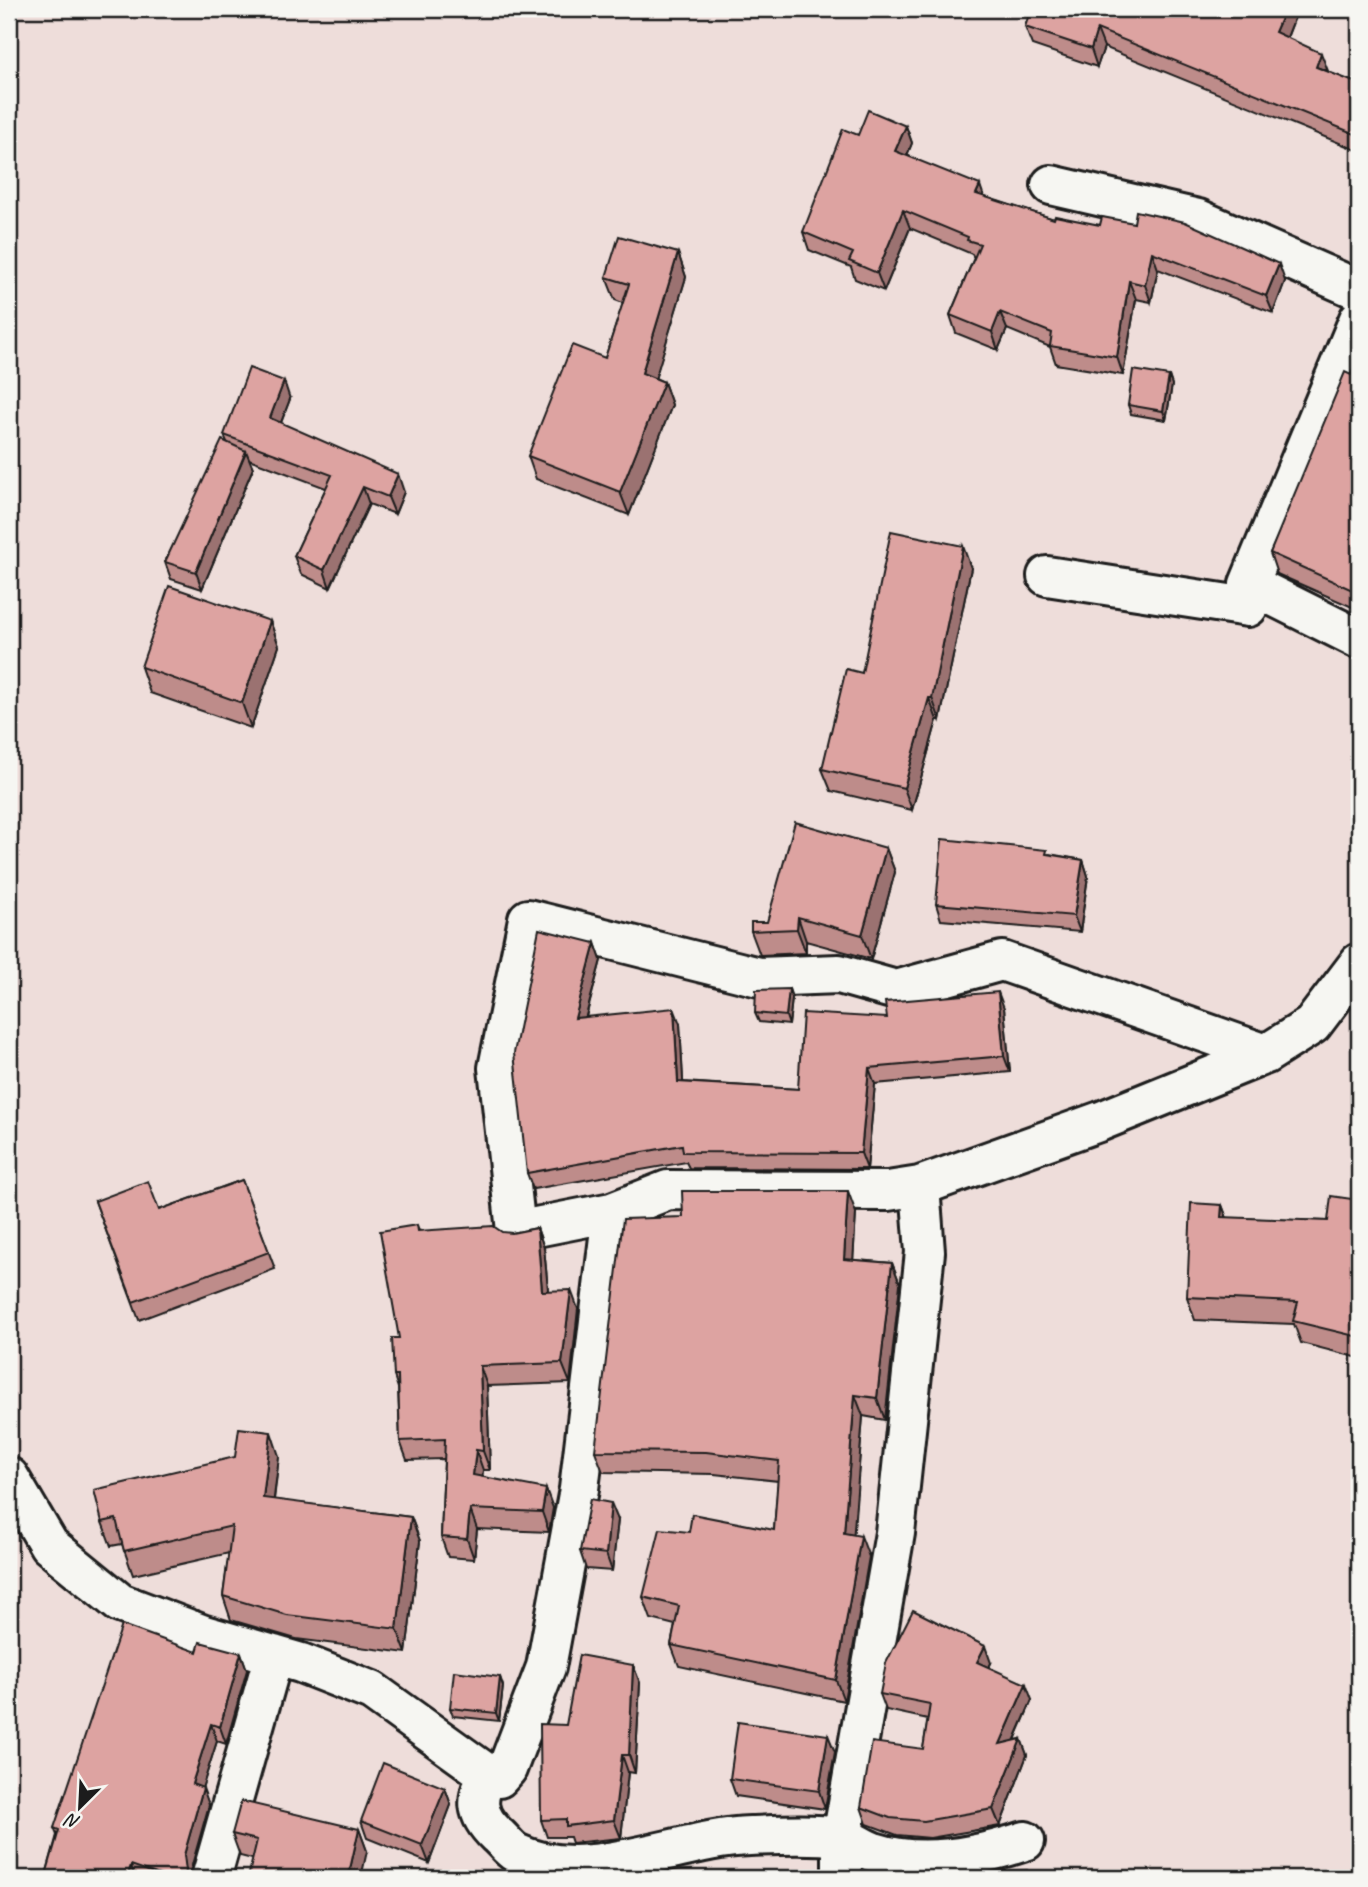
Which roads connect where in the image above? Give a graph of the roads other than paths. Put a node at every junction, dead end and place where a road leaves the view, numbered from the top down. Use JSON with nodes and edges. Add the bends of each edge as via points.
{"nodes":[{"id":1,"x":1051,"y":185,"type":"dead end"},
{"id":2,"x":1359,"y":290,"type":"edge"},
{"id":3,"x":1359,"y":319,"type":"edge"},
{"id":4,"x":1047,"y":576,"type":"dead end"},
{"id":5,"x":1249,"y":584,"type":"junction"},
{"id":6,"x":1359,"y":639,"type":"edge"},
{"id":7,"x":1359,"y":963,"type":"edge"},
{"id":8,"x":1266,"y":1054,"type":"junction"},
{"id":9,"x":920,"y":1186,"type":"junction"},
{"id":10,"x":612,"y":1212,"type":"junction"},
{"id":11,"x":9,"y":1477,"type":"edge"},
{"id":12,"x":274,"y":1655,"type":"junction"},
{"id":13,"x":488,"y":1774,"type":"junction"},
{"id":14,"x":842,"y":1838,"type":"junction"},
{"id":15,"x":1025,"y":1841,"type":"dead end"},
{"id":16,"x":211,"y":1878,"type":"edge"},
{"id":17,"x":842,"y":1878,"type":"edge"}],
"edges":[{"from":1,"to":2,"type":"street","via":[[1198,219]]},
{"from":3,"to":5,"type":"street"},
{"from":4,"to":5,"type":"street","via":[[1248,607]]},
{"from":5,"to":6,"type":"street"},
{"from":7,"to":8,"type":"street","via":[[1312,1025]]},
{"from":8,"to":9,"type":"street","via":[[1101,1121]]},
{"from":8,"to":10,"type":"street","via":[[1002,961],[896,990],[839,974],[759,977],[528,919],[498,1068],[516,1231]]},
{"from":9,"to":10,"type":"street","via":[[888,1191],[668,1190]]},
{"from":9,"to":14,"type":"street","via":[[925,1252],[895,1533]]},
{"from":10,"to":13,"type":"street","via":[[579,1489],[545,1667],[507,1769],[499,1778]]},
{"from":11,"to":12,"type":"street","via":[[49,1545],[120,1602],[204,1635]]},
{"from":12,"to":13,"type":"street","via":[[372,1691]]},
{"from":12,"to":16,"type":"street"},
{"from":13,"to":14,"type":"street","via":[[478,1793],[478,1808],[492,1830],[516,1853],[558,1866],[603,1864],[747,1836]]},
{"from":14,"to":15,"type":"street","via":[[875,1853],[917,1859],[984,1855]]},
{"from":14,"to":17,"type":"street"}]}
